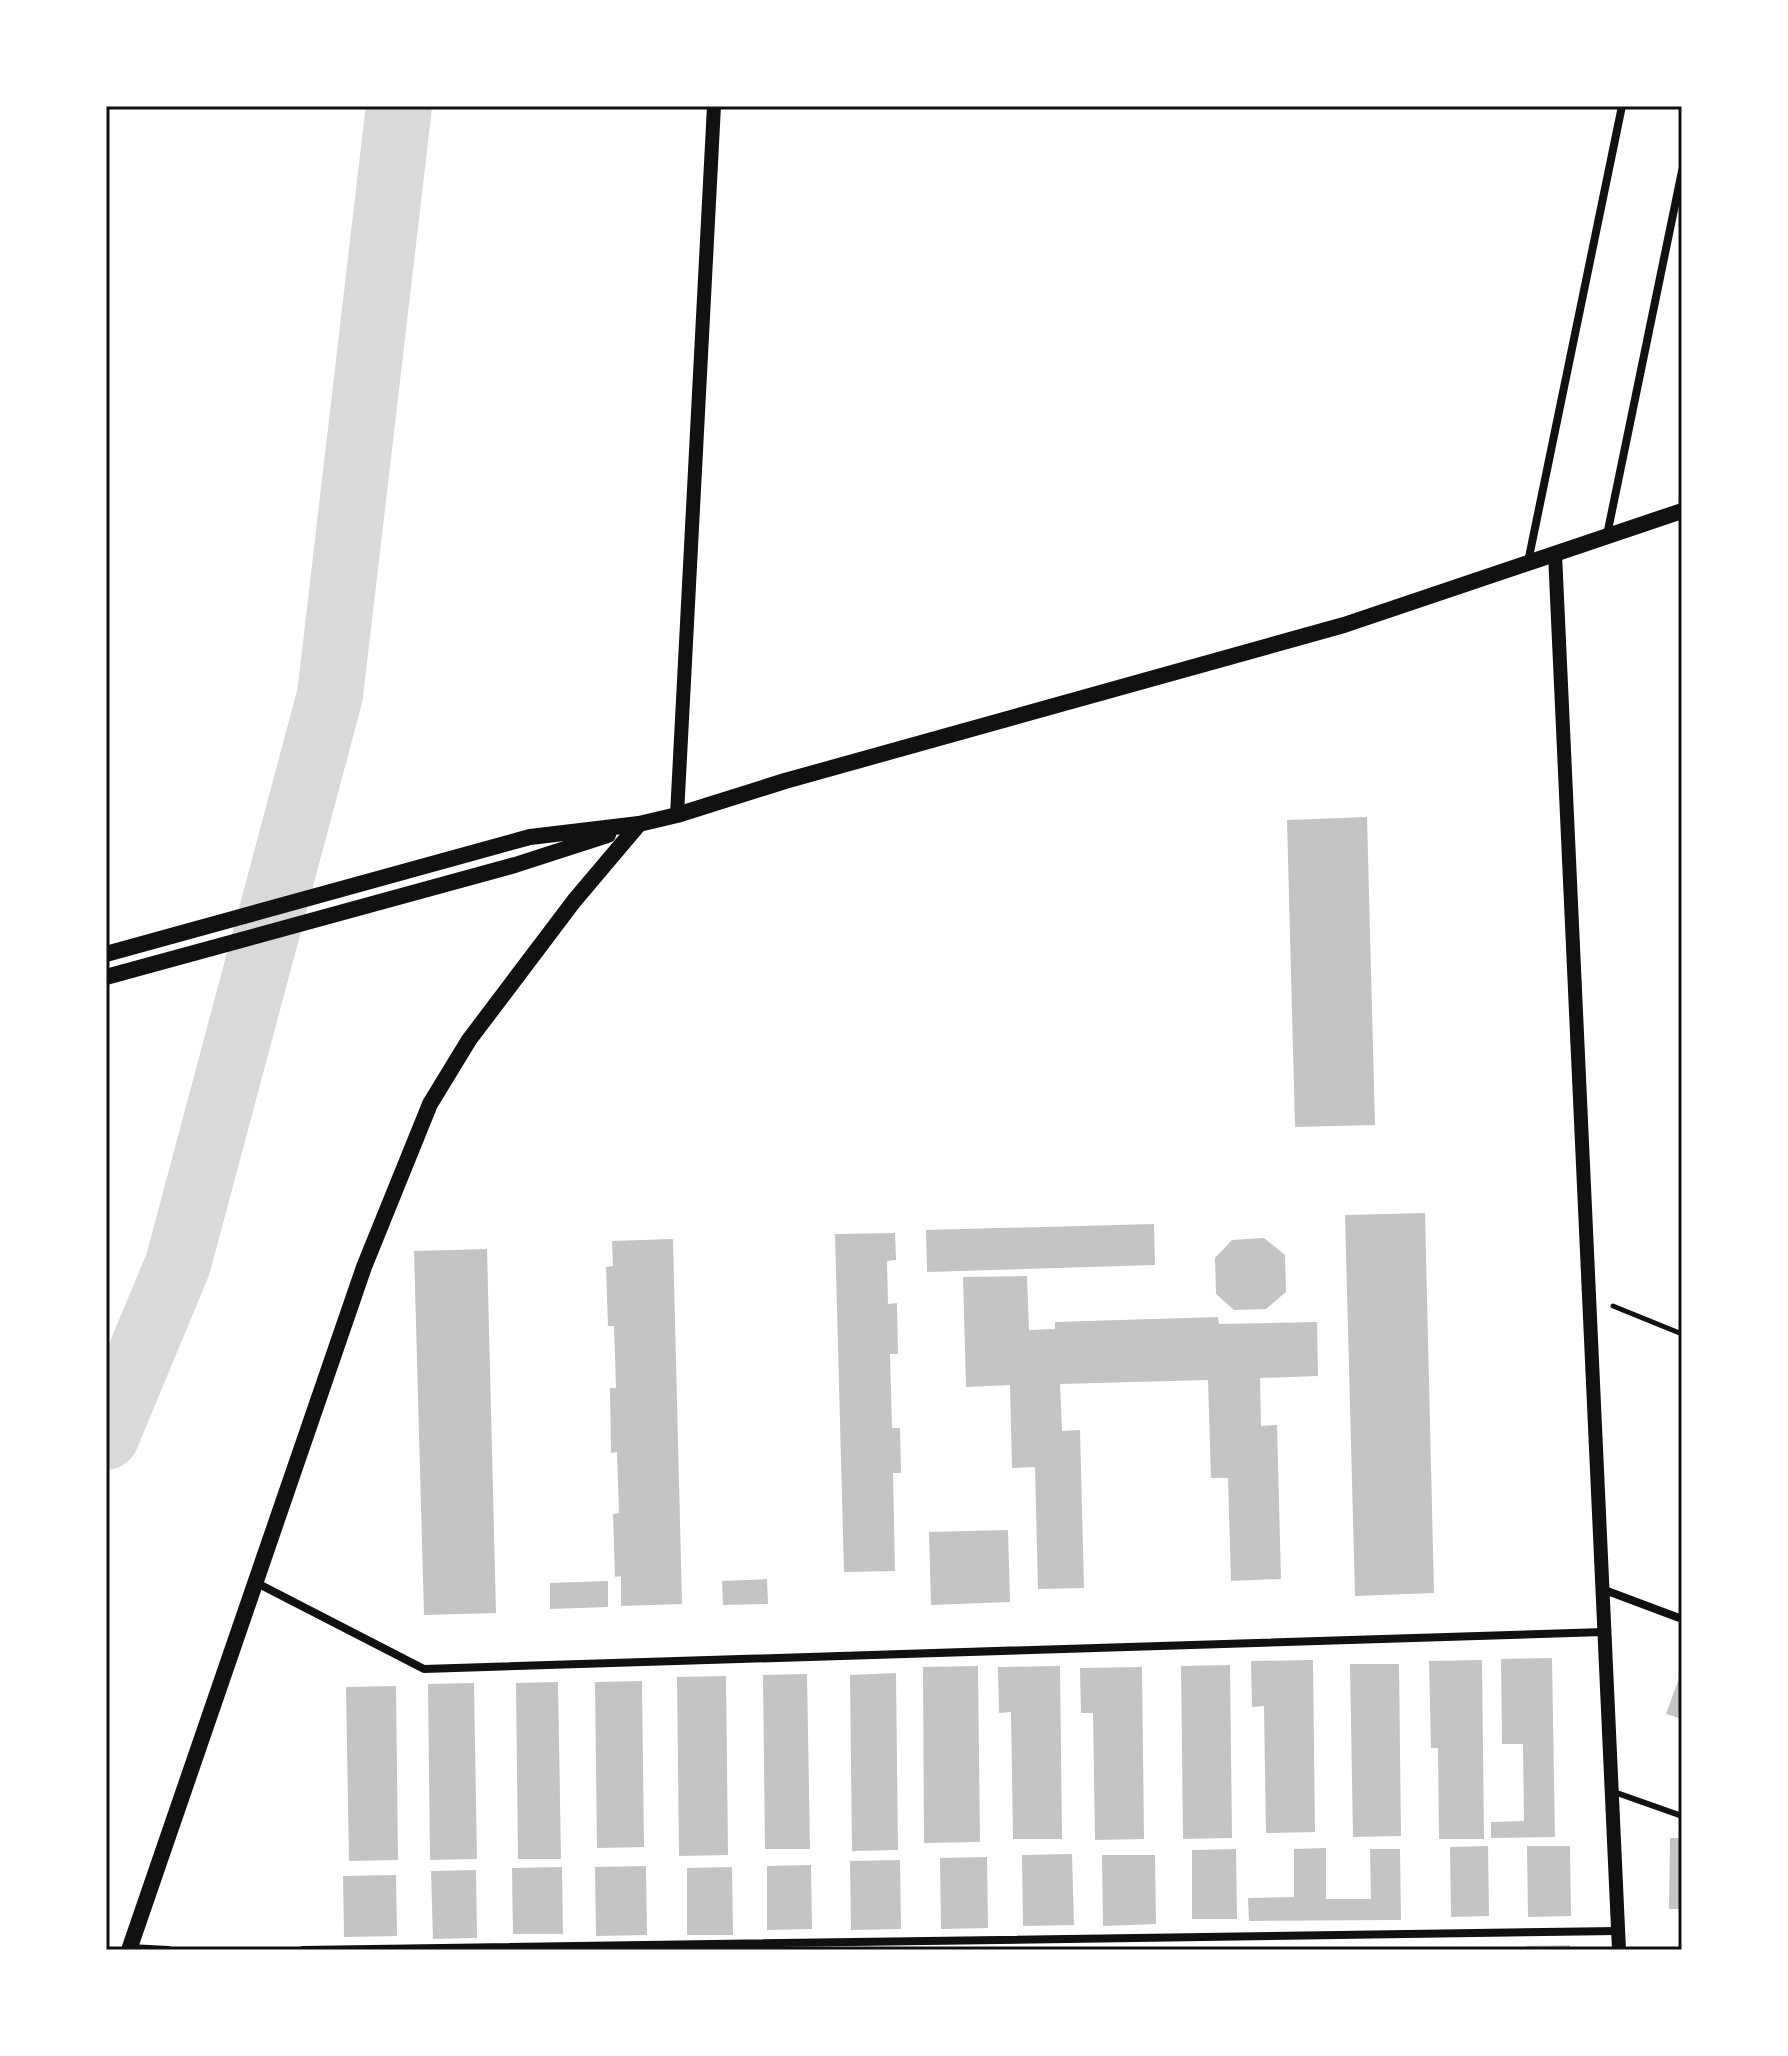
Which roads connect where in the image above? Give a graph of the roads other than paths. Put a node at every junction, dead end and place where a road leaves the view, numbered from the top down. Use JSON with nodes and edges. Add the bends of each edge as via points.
{"nodes":[{"id":1,"x":714,"y":106,"type":"edge"},
{"id":2,"x":1622,"y":106,"type":"edge"},
{"id":3,"x":1682,"y":171,"type":"edge"},
{"id":4,"x":1682,"y":511,"type":"edge"},
{"id":5,"x":1607,"y":536,"type":"junction"},
{"id":6,"x":1555,"y":554,"type":"junction"},
{"id":7,"x":1528,"y":562,"type":"junction"},
{"id":8,"x":677,"y":815,"type":"junction"},
{"id":9,"x":639,"y":824,"type":"junction"},
{"id":10,"x":106,"y":954,"type":"edge"},
{"id":11,"x":106,"y":977,"type":"edge"},
{"id":12,"x":255,"y":1582,"type":"junction"},
{"id":13,"x":1602,"y":1589,"type":"junction"},
{"id":14,"x":1682,"y":1619,"type":"edge"},
{"id":15,"x":1604,"y":1632,"type":"junction"},
{"id":16,"x":1612,"y":1791,"type":"junction"},
{"id":17,"x":1682,"y":1816,"type":"edge"},
{"id":18,"x":1618,"y":1931,"type":"junction"},
{"id":19,"x":130,"y":1949,"type":"edge"},
{"id":20,"x":409,"y":1949,"type":"edge"},
{"id":21,"x":168,"y":1950,"type":"edge"},
{"id":22,"x":303,"y":1950,"type":"edge"},
{"id":23,"x":1619,"y":1950,"type":"edge"}],
"edges":[{"from":1,"to":8,"type":"street"},
{"from":2,"to":7,"type":"street"},
{"from":3,"to":5,"type":"street"},
{"from":4,"to":5,"type":"main road"},
{"from":5,"to":6,"type":"main road"},
{"from":6,"to":7,"type":"main road"},
{"from":6,"to":13,"type":"street"},
{"from":7,"to":8,"type":"main road","via":[[1344,625]]},
{"from":8,"to":9,"type":"main road"},
{"from":9,"to":10,"type":"main road","via":[[518,841]]},
{"from":9,"to":11,"type":"main road","via":[[515,865]]},
{"from":9,"to":12,"type":"main road","via":[[469,1040],[430,1104],[364,1267]]},
{"from":12,"to":15,"type":"street","via":[[424,1669]]},
{"from":12,"to":19,"type":"main road"},
{"from":13,"to":14,"type":"street"},
{"from":13,"to":15,"type":"street"},
{"from":15,"to":16,"type":"street"},
{"from":16,"to":17,"type":"lane"},
{"from":16,"to":18,"type":"street"},
{"from":18,"to":20,"type":"street"},
{"from":18,"to":23,"type":"street"},
{"from":19,"to":21,"type":"street"},
{"from":20,"to":22,"type":"street"}]}
